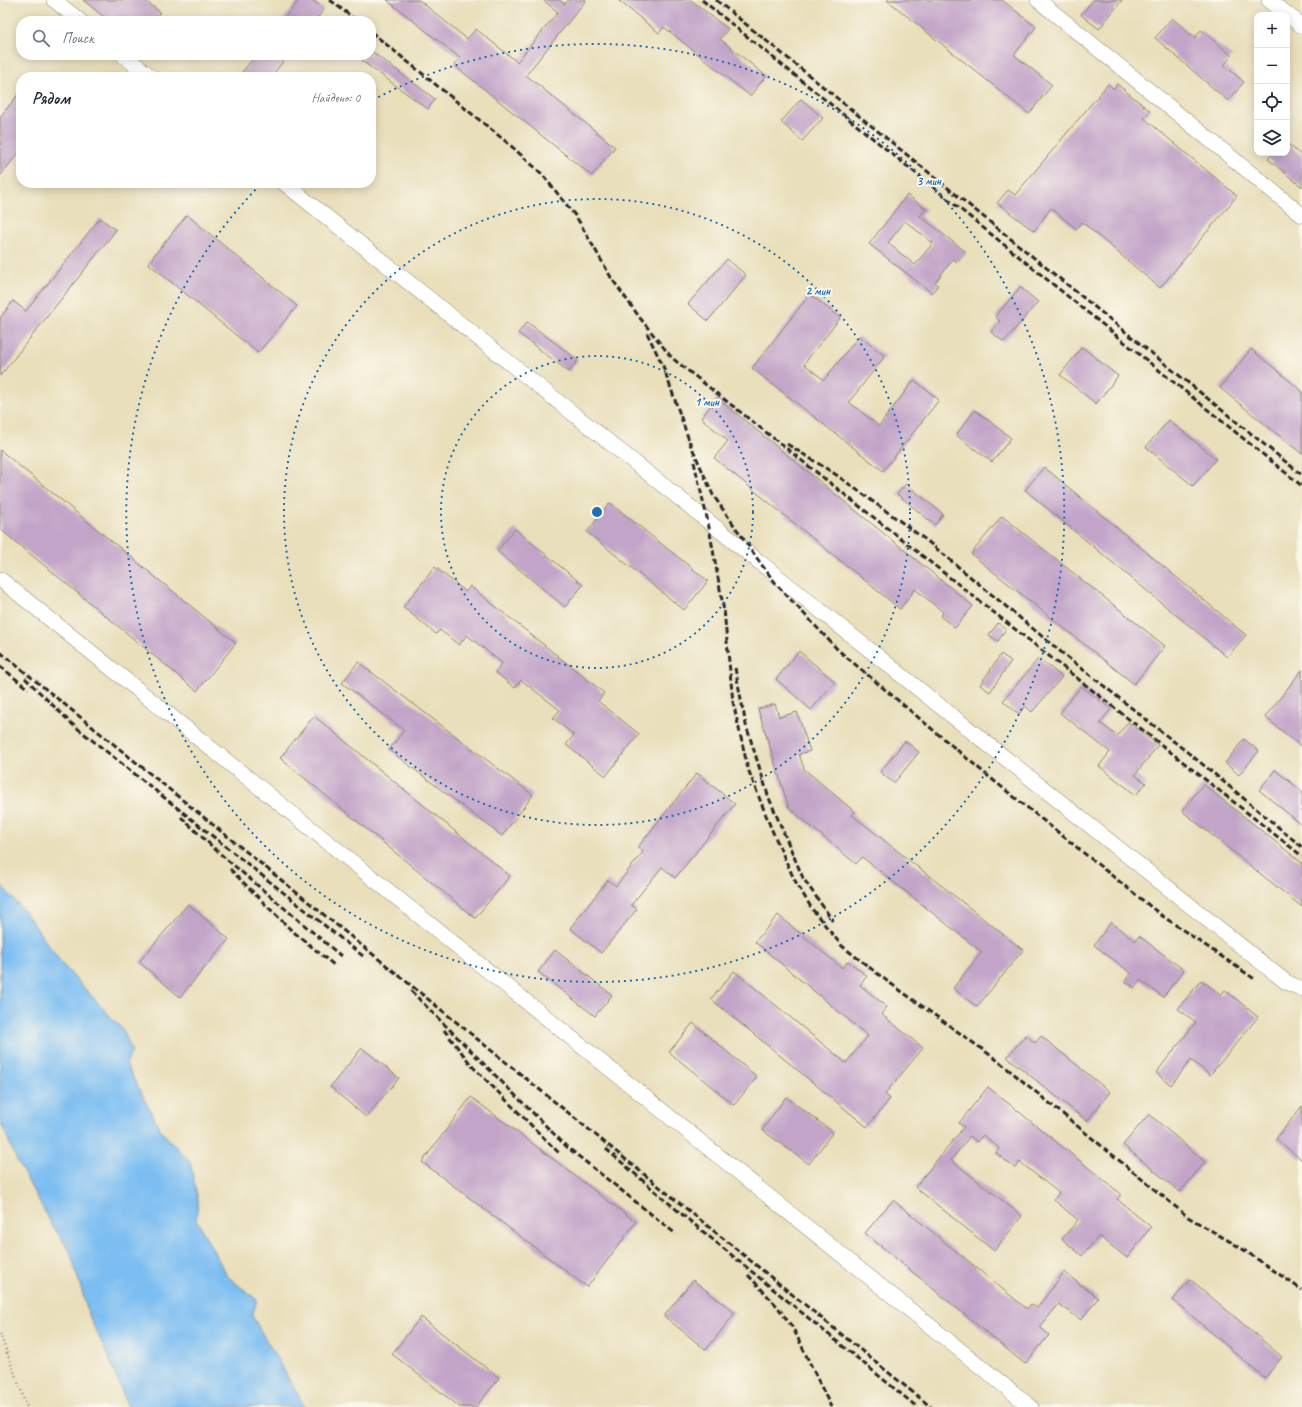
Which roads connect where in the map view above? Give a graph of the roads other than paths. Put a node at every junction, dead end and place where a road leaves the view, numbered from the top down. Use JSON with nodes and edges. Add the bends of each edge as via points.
{"nodes":[{"id":1,"x":54,"y":0,"type":"edge"},
{"id":2,"x":1038,"y":0,"type":"edge"},
{"id":3,"x":1269,"y":0,"type":"edge"},
{"id":4,"x":74,"y":16,"type":"edge"},
{"id":5,"x":1302,"y":26,"type":"edge"},
{"id":6,"x":129,"y":60,"type":"edge"},
{"id":7,"x":145,"y":72,"type":"edge"},
{"id":8,"x":290,"y":188,"type":"edge"},
{"id":9,"x":1302,"y":215,"type":"edge"},
{"id":10,"x":0,"y":579,"type":"edge"},
{"id":11,"x":1302,"y":989,"type":"edge"},
{"id":12,"x":1031,"y":1407,"type":"edge"}],
"edges":[{"from":1,"to":4,"type":"street"},
{"from":2,"to":9,"type":"street"},
{"from":3,"to":5,"type":"street"},
{"from":6,"to":7,"type":"street"},
{"from":8,"to":11,"type":"street","via":[[1286,982]]},
{"from":10,"to":12,"type":"street"}]}
